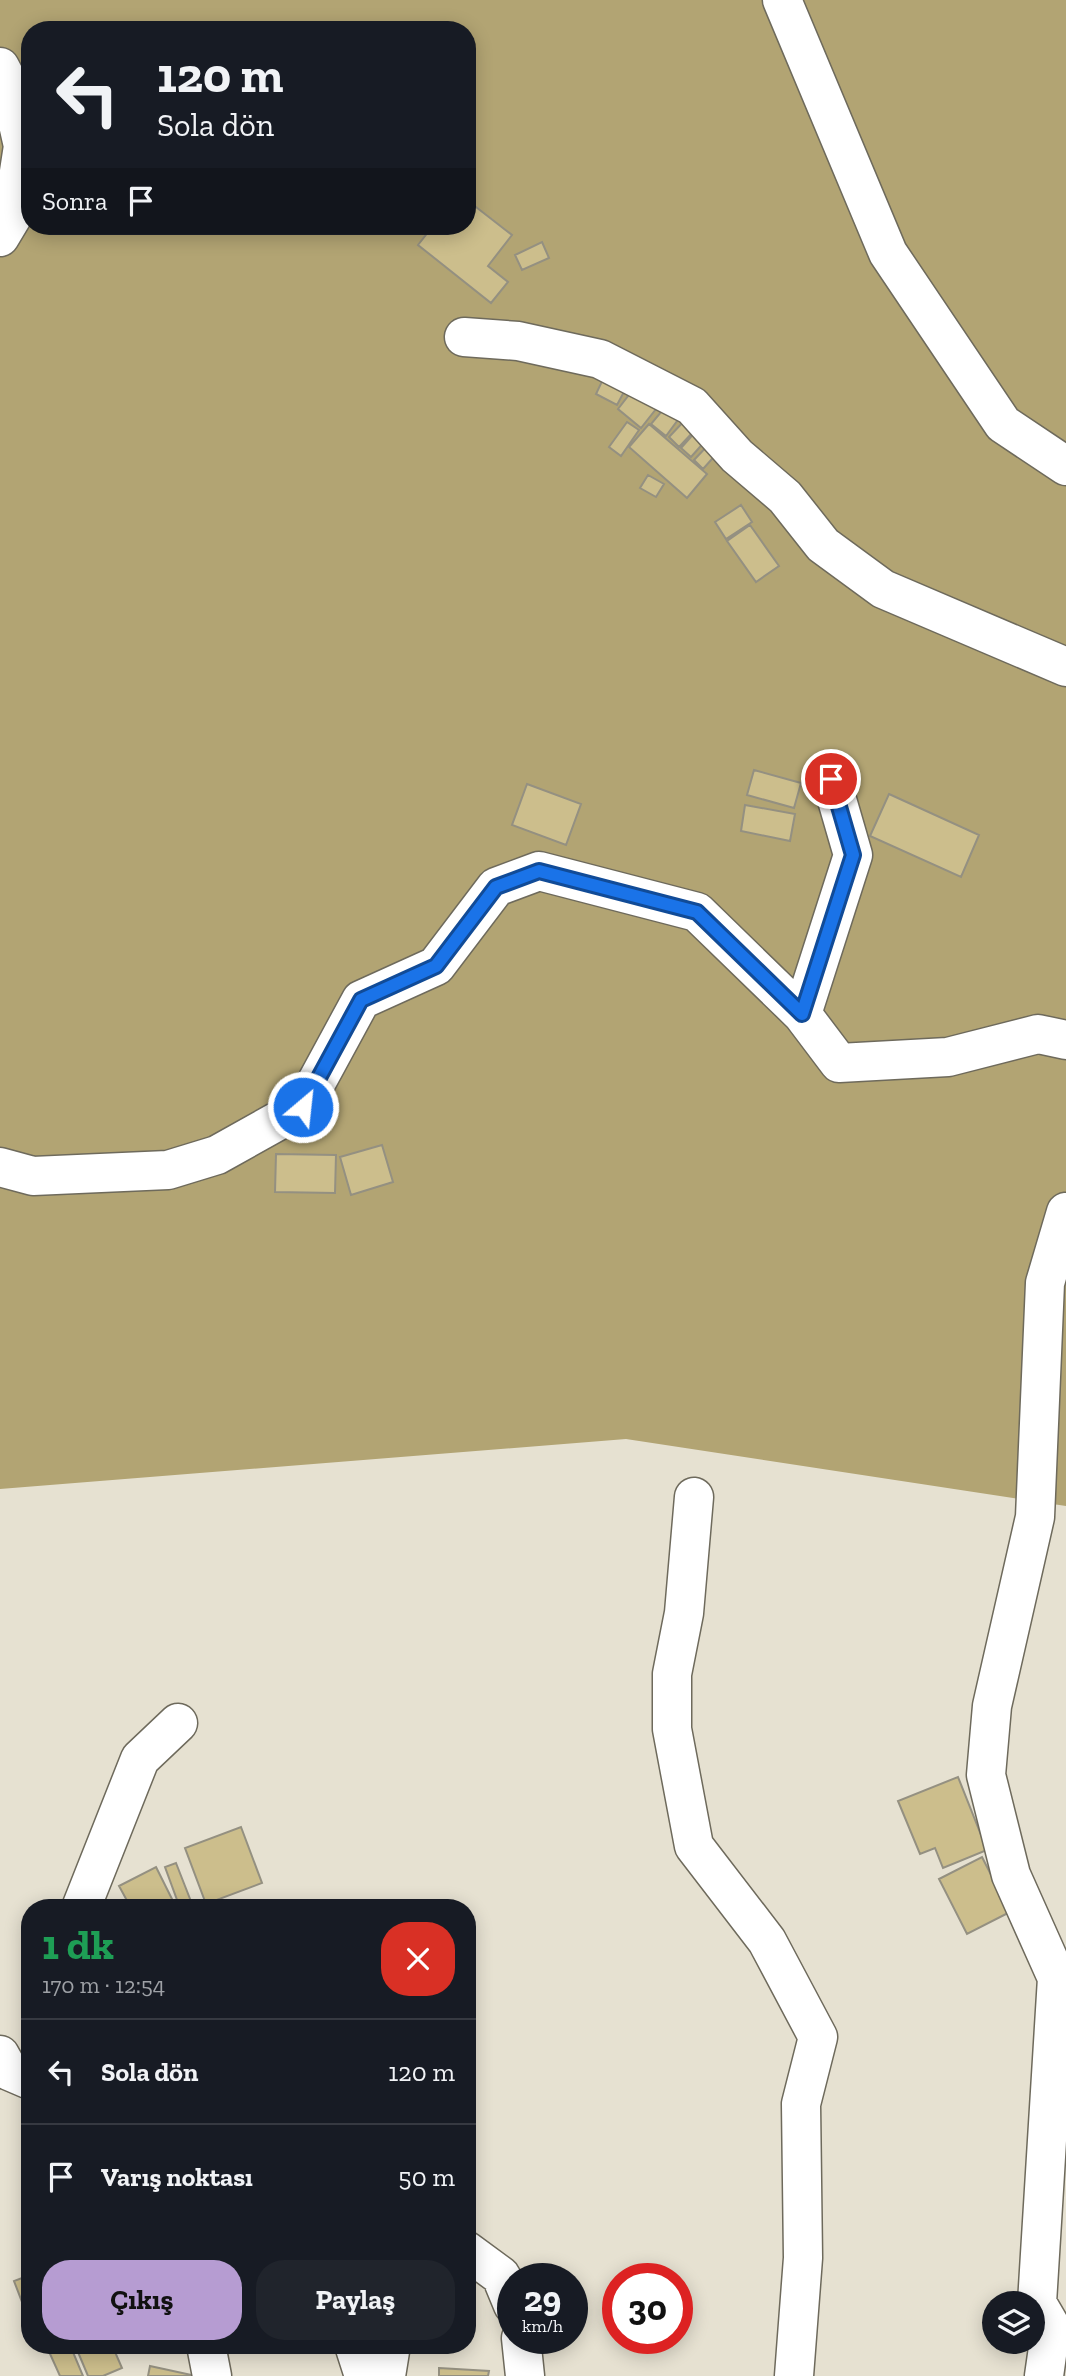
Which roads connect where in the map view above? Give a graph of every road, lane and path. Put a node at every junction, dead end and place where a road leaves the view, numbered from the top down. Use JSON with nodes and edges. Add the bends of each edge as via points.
{"nodes":[{"id":1,"x":782,"y":0,"type":"edge"},
{"id":2,"x":0,"y":67,"type":"edge"},
{"id":3,"x":21,"y":137,"type":"edge"},
{"id":4,"x":21,"y":159,"type":"edge"},
{"id":5,"x":0,"y":237,"type":"edge"},
{"id":6,"x":464,"y":337,"type":"dead end"},
{"id":7,"x":1066,"y":466,"type":"edge"},
{"id":8,"x":1066,"y":667,"type":"edge"},
{"id":9,"x":831,"y":779,"type":"dead end"},
{"id":10,"x":802,"y":1014,"type":"junction"},
{"id":11,"x":1066,"y":1040,"type":"edge"},
{"id":12,"x":0,"y":1167,"type":"edge"},
{"id":13,"x":1066,"y":1212,"type":"edge"},
{"id":14,"x":694,"y":1497,"type":"dead end"},
{"id":15,"x":178,"y":1723,"type":"dead end"},
{"id":16,"x":86,"y":1899,"type":"edge"},
{"id":17,"x":0,"y":2055,"type":"edge"},
{"id":18,"x":21,"y":2076,"type":"edge"},
{"id":19,"x":476,"y":2258,"type":"edge"},
{"id":20,"x":497,"y":2273,"type":"edge"},
{"id":21,"x":1059,"y":2322,"type":"edge"},
{"id":22,"x":208,"y":2354,"type":"edge"},
{"id":23,"x":357,"y":2354,"type":"edge"},
{"id":24,"x":390,"y":2354,"type":"edge"},
{"id":25,"x":522,"y":2354,"type":"edge"},
{"id":26,"x":212,"y":2376,"type":"edge"},
{"id":27,"x":364,"y":2376,"type":"edge"},
{"id":28,"x":386,"y":2376,"type":"edge"},
{"id":29,"x":524,"y":2376,"type":"edge"},
{"id":30,"x":794,"y":2376,"type":"edge"},
{"id":31,"x":1044,"y":2376,"type":"edge"}],
"edges":[{"from":1,"to":7,"type":"street","via":[[888,253],[1003,424]]},
{"from":2,"to":3,"type":"street","via":[[9,84]]},
{"from":4,"to":5,"type":"street","via":[[12,217]]},
{"from":6,"to":8,"type":"street","via":[[518,341],[600,359],[692,406],[737,456],[785,497],[823,545],[883,589]]},
{"from":9,"to":10,"type":"street","via":[[853,855]]},
{"from":10,"to":11,"type":"street","via":[[839,1063],[948,1057],[1038,1034]]},
{"from":10,"to":12,"type":"street","via":[[697,912],[539,871],[496,887],[436,966],[361,1000],[303,1107],[230,1148],[168,1170],[33,1176]]},
{"from":13,"to":21,"type":"street","via":[[1045,1283],[1035,1517],[992,1706],[986,1774],[1011,1875],[1057,1978],[1037,2303]]},
{"from":14,"to":30,"type":"street","via":[[684,1613],[671,1674],[672,1729],[694,1846],[767,1941],[818,2037],[801,2104],[803,2258]]},
{"from":15,"to":16,"type":"street","via":[[140,1759]]},
{"from":17,"to":18,"type":"street","via":[[9,2071]]},
{"from":19,"to":20,"type":"street"},
{"from":21,"to":31,"type":"street"},
{"from":22,"to":26,"type":"street"},
{"from":23,"to":27,"type":"street"},
{"from":24,"to":28,"type":"street"},
{"from":25,"to":29,"type":"street"}]}
